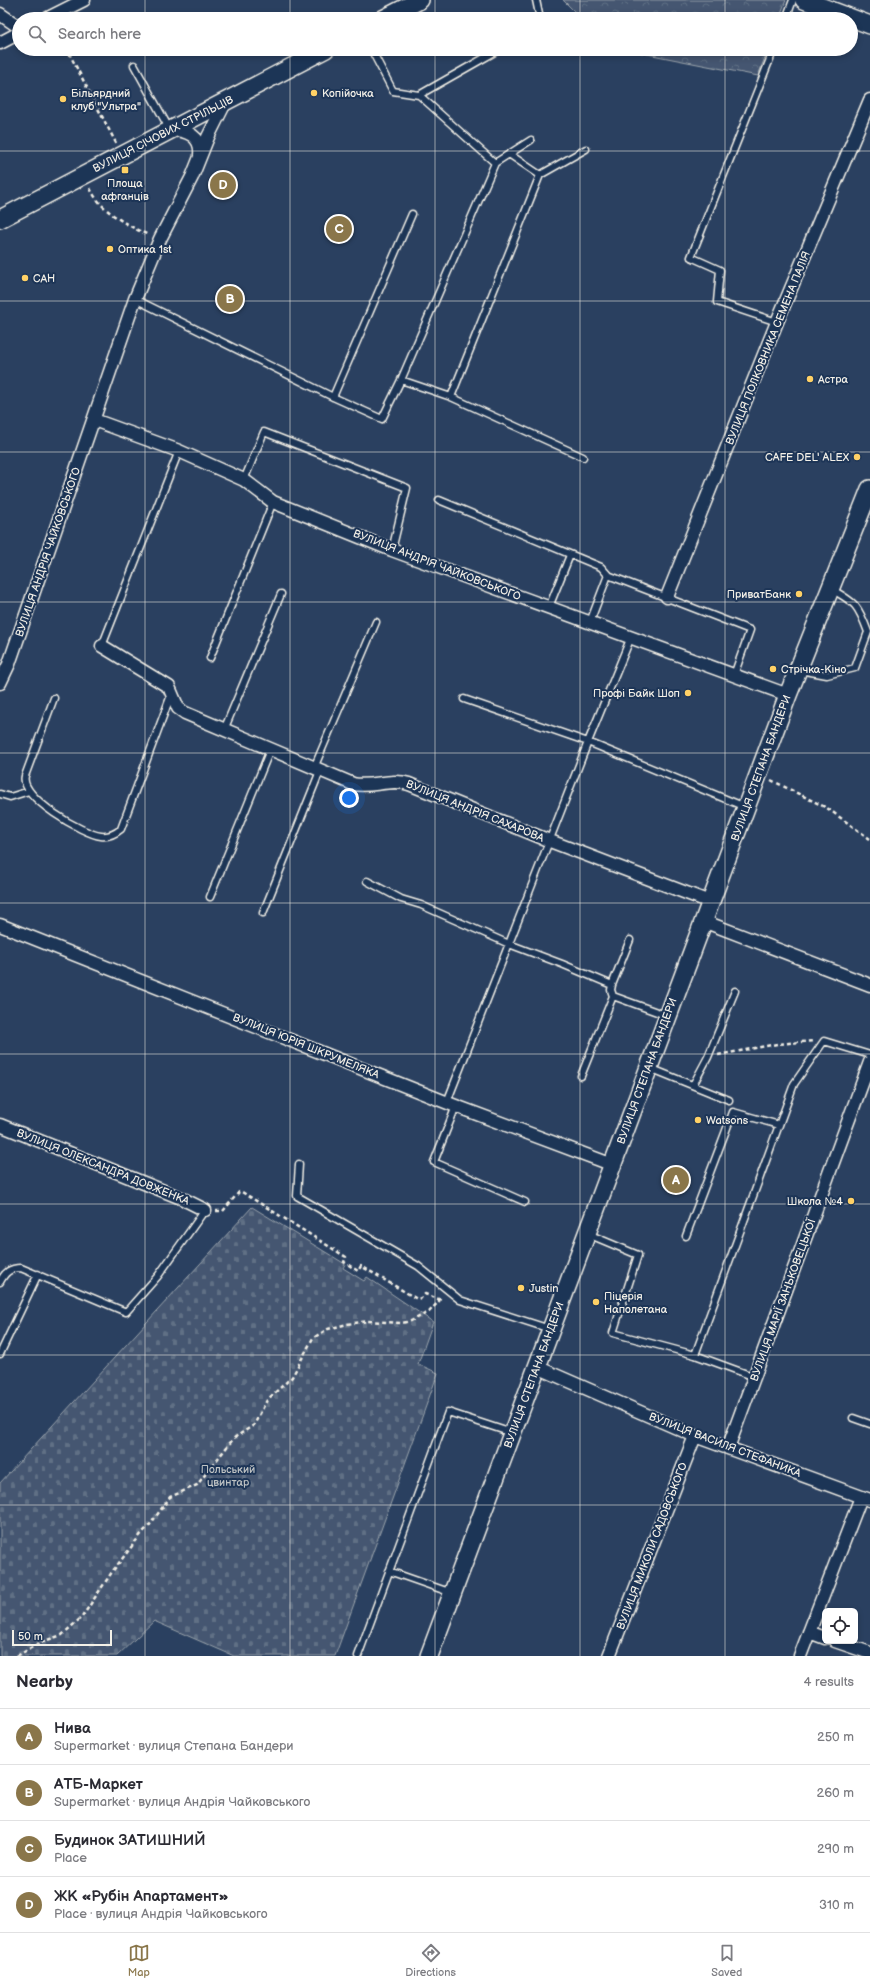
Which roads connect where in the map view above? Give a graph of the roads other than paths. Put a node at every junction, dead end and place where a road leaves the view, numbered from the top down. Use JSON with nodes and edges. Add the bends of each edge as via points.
{"nodes":[{"id":1,"x":84,"y":0,"type":"edge"},
{"id":2,"x":420,"y":0,"type":"edge"},
{"id":3,"x":536,"y":0,"type":"edge"},
{"id":4,"x":793,"y":0,"type":"edge"},
{"id":5,"x":804,"y":0,"type":"edge"},
{"id":6,"x":397,"y":5,"type":"edge"},
{"id":7,"x":60,"y":12,"type":"edge"},
{"id":8,"x":539,"y":12,"type":"edge"},
{"id":9,"x":789,"y":12,"type":"edge"},
{"id":10,"x":836,"y":12,"type":"edge"},
{"id":11,"x":0,"y":14,"type":"edge"},
{"id":12,"x":858,"y":20,"type":"edge"},
{"id":13,"x":12,"y":23,"type":"edge"},
{"id":14,"x":870,"y":25,"type":"edge"},
{"id":15,"x":12,"y":37,"type":"edge"},
{"id":16,"x":0,"y":43,"type":"edge"},
{"id":17,"x":313,"y":56,"type":"edge"},
{"id":18,"x":375,"y":56,"type":"edge"},
{"id":19,"x":488,"y":56,"type":"edge"},
{"id":20,"x":771,"y":56,"type":"edge"},
{"id":21,"x":134,"y":65,"type":"dead end"},
{"id":22,"x":419,"y":95,"type":"junction"},
{"id":23,"x":870,"y":100,"type":"edge"},
{"id":24,"x":225,"y":103,"type":"junction"},
{"id":25,"x":170,"y":130,"type":"junction"},
{"id":26,"x":531,"y":140,"type":"dead end"},
{"id":27,"x":586,"y":149,"type":"dead end"},
{"id":28,"x":509,"y":154,"type":"junction"},
{"id":29,"x":200,"y":156,"type":"junction"},
{"id":30,"x":496,"y":162,"type":"junction"},
{"id":31,"x":540,"y":175,"type":"junction"},
{"id":32,"x":412,"y":214,"type":"dead end"},
{"id":33,"x":0,"y":219,"type":"edge"},
{"id":34,"x":135,"y":299,"type":"junction"},
{"id":35,"x":777,"y":322,"type":"junction"},
{"id":36,"x":401,"y":380,"type":"junction"},
{"id":37,"x":334,"y":397,"type":"junction"},
{"id":38,"x":451,"y":397,"type":"junction"},
{"id":39,"x":94,"y":420,"type":"junction"},
{"id":40,"x":179,"y":451,"type":"junction"},
{"id":41,"x":583,"y":457,"type":"dead end"},
{"id":42,"x":244,"y":480,"type":"junction"},
{"id":43,"x":870,"y":489,"type":"edge"},
{"id":44,"x":439,"y":500,"type":"dead end"},
{"id":45,"x":273,"y":502,"type":"junction"},
{"id":46,"x":392,"y":550,"type":"junction"},
{"id":47,"x":570,"y":555,"type":"junction"},
{"id":48,"x":608,"y":576,"type":"junction"},
{"id":49,"x":832,"y":588,"type":"junction"},
{"id":50,"x":281,"y":594,"type":"dead end"},
{"id":51,"x":667,"y":597,"type":"junction"},
{"id":52,"x":549,"y":607,"type":"junction"},
{"id":53,"x":376,"y":622,"type":"dead end"},
{"id":54,"x":590,"y":622,"type":"junction"},
{"id":55,"x":631,"y":637,"type":"junction"},
{"id":56,"x":102,"y":646,"type":"joint"},
{"id":57,"x":210,"y":658,"type":"dead end"},
{"id":58,"x":798,"y":670,"type":"junction"},
{"id":59,"x":734,"y":675,"type":"junction"},
{"id":60,"x":0,"y":684,"type":"edge"},
{"id":61,"x":173,"y":692,"type":"junction"},
{"id":62,"x":788,"y":695,"type":"junction"},
{"id":63,"x":54,"y":698,"type":"dead end"},
{"id":64,"x":464,"y":699,"type":"dead end"},
{"id":65,"x":224,"y":730,"type":"junction"},
{"id":66,"x":588,"y":742,"type":"junction"},
{"id":67,"x":270,"y":750,"type":"junction"},
{"id":68,"x":317,"y":770,"type":"junction"},
{"id":69,"x":29,"y":791,"type":"junction"},
{"id":70,"x":0,"y":794,"type":"edge"},
{"id":71,"x":747,"y":808,"type":"junction"},
{"id":72,"x":550,"y":842,"type":"junction"},
{"id":73,"x":367,"y":881,"type":"dead end"},
{"id":74,"x":210,"y":897,"type":"dead end"},
{"id":75,"x":710,"y":902,"type":"junction"},
{"id":76,"x":263,"y":913,"type":"dead end"},
{"id":77,"x":703,"y":921,"type":"junction"},
{"id":78,"x":0,"y":925,"type":"edge"},
{"id":79,"x":630,"y":940,"type":"dead end"},
{"id":80,"x":508,"y":944,"type":"junction"},
{"id":81,"x":612,"y":985,"type":"junction"},
{"id":82,"x":870,"y":985,"type":"edge"},
{"id":83,"x":735,"y":991,"type":"dead end"},
{"id":84,"x":613,"y":996,"type":"junction"},
{"id":85,"x":668,"y":1016,"type":"junction"},
{"id":86,"x":870,"y":1055,"type":"edge"},
{"id":87,"x":870,"y":1062,"type":"edge"},
{"id":88,"x":649,"y":1068,"type":"junction"},
{"id":89,"x":581,"y":1076,"type":"dead end"},
{"id":90,"x":693,"y":1085,"type":"junction"},
{"id":91,"x":729,"y":1100,"type":"dead end"},
{"id":92,"x":451,"y":1104,"type":"junction"},
{"id":93,"x":0,"y":1125,"type":"edge"},
{"id":94,"x":779,"y":1125,"type":"junction"},
{"id":95,"x":299,"y":1164,"type":"dead end"},
{"id":96,"x":613,"y":1165,"type":"junction"},
{"id":97,"x":525,"y":1202,"type":"dead end"},
{"id":98,"x":206,"y":1210,"type":"joint"},
{"id":99,"x":587,"y":1234,"type":"junction"},
{"id":100,"x":686,"y":1236,"type":"dead end"},
{"id":101,"x":38,"y":1274,"type":"junction"},
{"id":102,"x":0,"y":1282,"type":"edge"},
{"id":103,"x":551,"y":1329,"type":"junction"},
{"id":104,"x":0,"y":1354,"type":"edge"},
{"id":105,"x":695,"y":1355,"type":"junction"},
{"id":106,"x":537,"y":1367,"type":"junction"},
{"id":107,"x":755,"y":1377,"type":"junction"},
{"id":108,"x":853,"y":1418,"type":"dead end"},
{"id":109,"x":870,"y":1424,"type":"edge"},
{"id":110,"x":512,"y":1433,"type":"junction"},
{"id":111,"x":695,"y":1436,"type":"junction"},
{"id":112,"x":728,"y":1448,"type":"junction"},
{"id":113,"x":866,"y":1499,"type":"edge"},
{"id":114,"x":389,"y":1571,"type":"junction"},
{"id":115,"x":453,"y":1594,"type":"junction"},
{"id":116,"x":809,"y":1632,"type":"junction"},
{"id":117,"x":822,"y":1637,"type":"edge"},
{"id":118,"x":844,"y":1644,"type":"edge"},
{"id":119,"x":870,"y":1653,"type":"edge"},
{"id":120,"x":358,"y":1656,"type":"edge"},
{"id":121,"x":430,"y":1656,"type":"edge"},
{"id":122,"x":609,"y":1656,"type":"edge"},
{"id":123,"x":800,"y":1656,"type":"edge"}],
"edges":[{"from":1,"to":7,"type":"street"},
{"from":2,"to":6,"type":"street"},
{"from":3,"to":8,"type":"lane"},
{"from":4,"to":9,"type":"lane"},
{"from":5,"to":10,"type":"street"},
{"from":11,"to":13,"type":"street"},
{"from":12,"to":14,"type":"street"},
{"from":15,"to":16,"type":"street"},
{"from":17,"to":24,"type":"street","name":"ВУЛИЦЯ СІЧОВИХ СТРІЛЬЦІВ"},
{"from":18,"to":22,"type":"lane","via":[[394,92]]},
{"from":19,"to":22,"type":"lane"},
{"from":20,"to":35,"type":"lane","via":[[691,257],[720,270],[717,302]]},
{"from":21,"to":25,"type":"lane"},
{"from":22,"to":30,"type":"lane"},
{"from":23,"to":35,"type":"street","name":"ВУЛИЦЯ ПОЛКОВНИКА СЕМЕНА ПАЛІЯ"},
{"from":24,"to":25,"type":"street","name":"ВУЛИЦЯ СІЧОВИХ СТРІЛЬЦІВ"},
{"from":24,"to":29,"type":"street","name":"ВУЛИЦЯ АНДРІЯ ЧАЙКОВСЬКОГО"},
{"from":25,"to":29,"type":"street","via":[[182,130],[194,136],[199,142]]},
{"from":25,"to":33,"type":"street","name":"ВУЛИЦЯ СІЧОВИХ СТРІЛЬЦІВ"},
{"from":26,"to":28,"type":"lane"},
{"from":27,"to":31,"type":"lane"},
{"from":28,"to":30,"type":"lane"},
{"from":28,"to":31,"type":"lane"},
{"from":29,"to":34,"type":"street","name":"ВУЛИЦЯ АНДРІЯ ЧАЙКОВСЬКОГО","via":[[160,239]]},
{"from":30,"to":36,"type":"lane"},
{"from":31,"to":38,"type":"lane"},
{"from":32,"to":37,"type":"lane"},
{"from":34,"to":37,"type":"lane"},
{"from":34,"to":39,"type":"street","name":"ВУЛИЦЯ АНДРІЯ ЧАЙКОВСЬКОГО"},
{"from":35,"to":51,"type":"street","name":"ВУЛИЦЯ ПОЛКОВНИКА СЕМЕНА ПАЛІЯ"},
{"from":36,"to":37,"type":"lane","via":[[382,420]]},
{"from":36,"to":38,"type":"lane"},
{"from":38,"to":41,"type":"lane"},
{"from":39,"to":40,"type":"street","name":"ВУЛИЦЯ АНДРІЯ ЧАЙКОВСЬКОГО"},
{"from":39,"to":60,"type":"street","name":"ВУЛИЦЯ АНДРІЯ ЧАЙКОВСЬКОГО"},
{"from":40,"to":42,"type":"street","name":"ВУЛИЦЯ АНДРІЯ ЧАЙКОВСЬКОГО"},
{"from":40,"to":56,"type":"lane"},
{"from":42,"to":45,"type":"street","name":"ВУЛИЦЯ АНДРІЯ ЧАЙКОВСЬКОГО"},
{"from":42,"to":46,"type":"lane","via":[[264,432],[407,488]]},
{"from":43,"to":49,"type":"street","name":"ВУЛИЦЯ СТЕПАНА БАНДЕРИ"},
{"from":44,"to":47,"type":"lane"},
{"from":45,"to":46,"type":"street","name":"ВУЛИЦЯ АНДРІЯ ЧАЙКОВСЬКОГО"},
{"from":45,"to":57,"type":"lane"},
{"from":46,"to":52,"type":"street","name":"ВУЛИЦЯ АНДРІЯ ЧАЙКОВСЬКОГО"},
{"from":47,"to":48,"type":"lane","via":[[601,568]]},
{"from":47,"to":52,"type":"lane"},
{"from":48,"to":51,"type":"lane"},
{"from":48,"to":54,"type":"lane"},
{"from":49,"to":58,"type":"street","name":"ВУЛИЦЯ СТЕПАНА БАНДЕРИ"},
{"from":49,"to":58,"type":"lane","via":[[853,601],[868,632],[855,668],[827,675]]},
{"from":50,"to":65,"type":"lane"},
{"from":51,"to":59,"type":"lane","via":[[750,630]]},
{"from":52,"to":54,"type":"street","name":"ВУЛИЦЯ АНДРІЯ ЧАЙКОВСЬКОГО"},
{"from":53,"to":68,"type":"lane"},
{"from":54,"to":55,"type":"street","name":"ВУЛИЦЯ АНДРІЯ ЧАЙКОВСЬКОГО"},
{"from":55,"to":59,"type":"street","name":"ВУЛИЦЯ АНДРІЯ ЧАЙКОВСЬКОГО"},
{"from":55,"to":66,"type":"lane"},
{"from":56,"to":61,"type":"street","name":"ВУЛИЦЯ АНДРІЯ САХАРОВА","via":[[157,679]]},
{"from":58,"to":62,"type":"street","name":"ВУЛИЦЯ СТЕПАНА БАНДЕРИ"},
{"from":59,"to":62,"type":"street","name":"ВУЛИЦЯ АНДРІЯ ЧАЙКОВСЬКОГО"},
{"from":61,"to":65,"type":"street","name":"ВУЛИЦЯ АНДРІЯ САХАРОВА","via":[[178,708]]},
{"from":61,"to":69,"type":"lane","via":[[121,829],[116,834],[101,836],[77,828],[61,819]]},
{"from":62,"to":71,"type":"street","name":"ВУЛИЦЯ СТЕПАНА БАНДЕРИ"},
{"from":63,"to":69,"type":"lane","via":[[24,779]]},
{"from":64,"to":66,"type":"lane"},
{"from":65,"to":67,"type":"street","name":"ВУЛИЦЯ АНДРІЯ САХАРОВА"},
{"from":66,"to":71,"type":"lane"},
{"from":66,"to":72,"type":"lane"},
{"from":67,"to":68,"type":"street","name":"ВУЛИЦЯ АНДРІЯ САХАРОВА"},
{"from":67,"to":74,"type":"lane"},
{"from":68,"to":72,"type":"street","name":"ВУЛИЦЯ АНДРІЯ САХАРОВА","via":[[357,785],[402,782]]},
{"from":68,"to":76,"type":"lane"},
{"from":69,"to":70,"type":"lane","via":[[10,797]]},
{"from":71,"to":75,"type":"street","name":"ВУЛИЦЯ СТЕПАНА БАНДЕРИ"},
{"from":72,"to":75,"type":"street","name":"ВУЛИЦЯ АНДРІЯ САХАРОВА"},
{"from":72,"to":80,"type":"lane"},
{"from":73,"to":80,"type":"lane","via":[[401,899],[421,905]]},
{"from":75,"to":77,"type":"street","name":"ВУЛИЦЯ СТЕПАНА БАНДЕРИ"},
{"from":77,"to":82,"type":"street"},
{"from":77,"to":85,"type":"street","name":"ВУЛИЦЯ СТЕПАНА БАНДЕРИ"},
{"from":78,"to":92,"type":"street","name":"ВУЛИЦЯ ЮРІЯ ШКРУМЕЛЯКА"},
{"from":79,"to":81,"type":"lane"},
{"from":80,"to":81,"type":"lane"},
{"from":80,"to":92,"type":"lane"},
{"from":81,"to":84,"type":"lane"},
{"from":83,"to":90,"type":"lane","via":[[708,1057]]},
{"from":84,"to":85,"type":"lane"},
{"from":84,"to":89,"type":"lane"},
{"from":85,"to":88,"type":"street","name":"ВУЛИЦЯ СТЕПАНА БАНДЕРИ"},
{"from":86,"to":94,"type":"lane","via":[[824,1041],[794,1084]]},
{"from":87,"to":107,"type":"street","name":"ВУЛИЦЯ МАРІЇ ЗАНЬКОВЕЦЬКОЇ"},
{"from":88,"to":90,"type":"lane"},
{"from":88,"to":96,"type":"street","name":"ВУЛИЦЯ СТЕПАНА БАНДЕРИ"},
{"from":90,"to":91,"type":"lane"},
{"from":92,"to":96,"type":"street","name":"ВУЛИЦЯ ЮРІЯ ШКРУМЕЛЯКА"},
{"from":92,"to":97,"type":"lane","via":[[434,1162]]},
{"from":93,"to":98,"type":"street","name":"ВУЛИЦЯ ОЛЕКСАНДРА ДОВЖЕНКА"},
{"from":94,"to":100,"type":"lane","via":[[733,1112]]},
{"from":94,"to":105,"type":"lane"},
{"from":95,"to":103,"type":"lane","via":[[298,1196],[418,1266],[460,1300]]},
{"from":96,"to":99,"type":"street","name":"ВУЛИЦЯ СТЕПАНА БАНДЕРИ"},
{"from":98,"to":101,"type":"lane","via":[[158,1276],[126,1312]]},
{"from":99,"to":103,"type":"street","name":"ВУЛИЦЯ СТЕПАНА БАНДЕРИ"},
{"from":99,"to":105,"type":"lane","via":[[638,1255],[614,1333]]},
{"from":101,"to":102,"type":"lane","via":[[15,1268],[6,1272]]},
{"from":101,"to":104,"type":"lane"},
{"from":103,"to":106,"type":"street","name":"ВУЛИЦЯ СТЕПАНА БАНДЕРИ"},
{"from":105,"to":107,"type":"lane"},
{"from":106,"to":110,"type":"street","name":"ВУЛИЦЯ СТЕПАНА БАНДЕРИ"},
{"from":106,"to":111,"type":"street","name":"ВУЛИЦЯ ВАСИЛЯ СТЕФАНИКА"},
{"from":107,"to":112,"type":"street","name":"ВУЛИЦЯ МАРІЇ ЗАНЬКОВЕЦЬКОЇ"},
{"from":108,"to":109,"type":"lane"},
{"from":110,"to":114,"type":"lane","via":[[448,1412]]},
{"from":110,"to":115,"type":"street","name":"ВУЛИЦЯ СТЕПАНА БАНДЕРИ"},
{"from":111,"to":112,"type":"street","name":"ВУЛИЦЯ ВАСИЛЯ СТЕФАНИКА"},
{"from":111,"to":122,"type":"street","name":"ВУЛИЦЯ МИКОЛИ САДОВСЬКОГО"},
{"from":112,"to":113,"type":"street","name":"ВУЛИЦЯ ВАСИЛЯ СТЕФАНИКА"},
{"from":113,"to":116,"type":"street"},
{"from":114,"to":115,"type":"lane"},
{"from":114,"to":120,"type":"lane"},
{"from":115,"to":121,"type":"street","name":"ВУЛИЦЯ СТЕПАНА БАНДЕРИ"},
{"from":116,"to":117,"type":"street"},
{"from":116,"to":123,"type":"street"},
{"from":118,"to":119,"type":"street"}]}
